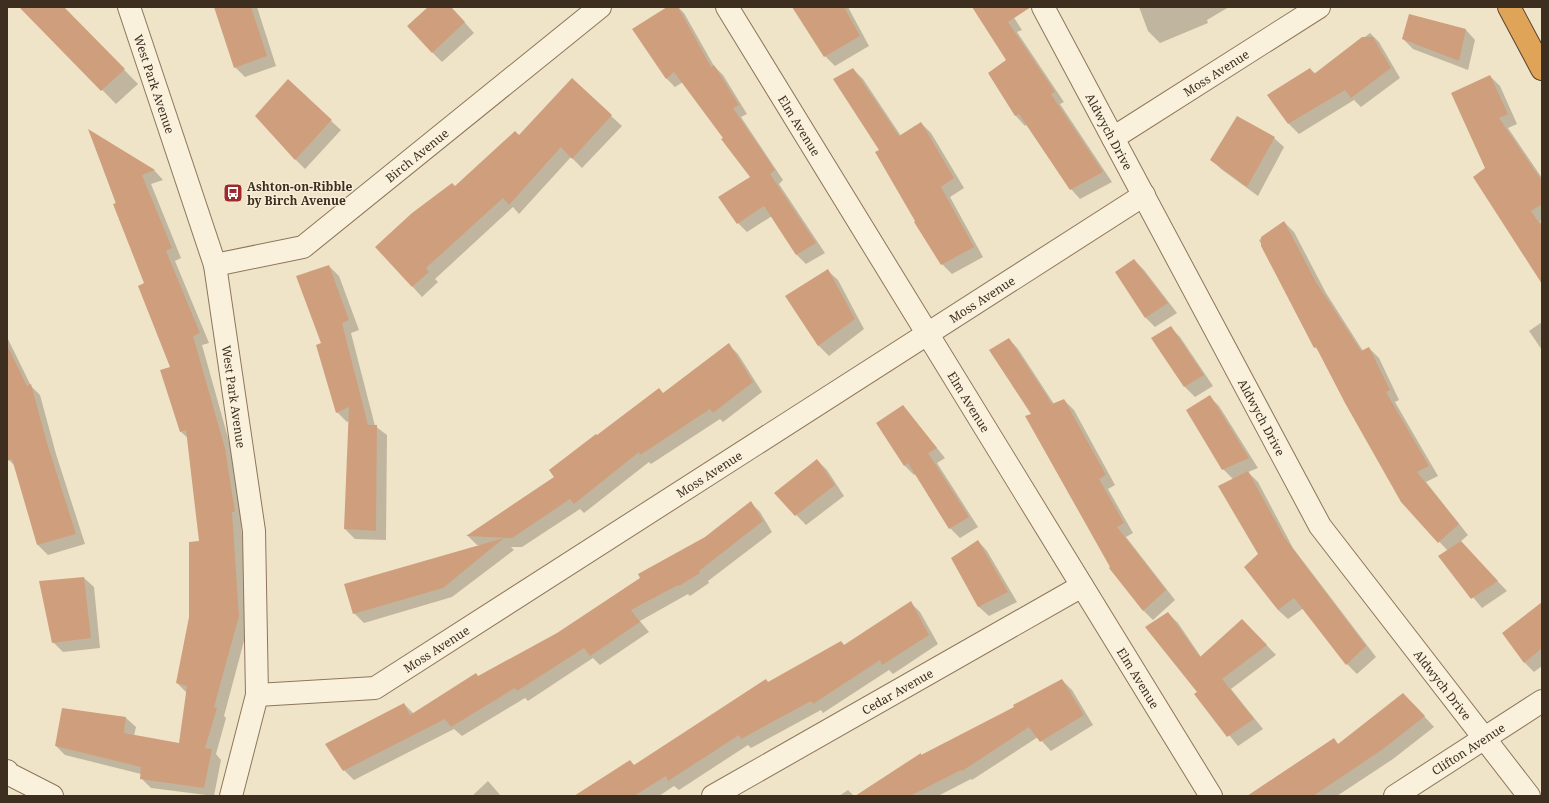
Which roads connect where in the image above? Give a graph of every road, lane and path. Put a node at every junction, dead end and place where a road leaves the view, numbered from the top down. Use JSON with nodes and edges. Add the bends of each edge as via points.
{"nodes":[{"id":1,"x":129,"y":7,"type":"edge"},
{"id":2,"x":600,"y":7,"type":"edge"},
{"id":3,"x":727,"y":7,"type":"edge"},
{"id":4,"x":1043,"y":7,"type":"edge"},
{"id":5,"x":1319,"y":7,"type":"edge"},
{"id":6,"x":1509,"y":7,"type":"edge"},
{"id":7,"x":1542,"y":69,"type":"edge"},
{"id":8,"x":1113,"y":138,"type":"junction"},
{"id":9,"x":1144,"y":196,"type":"junction"},
{"id":10,"x":215,"y":265,"type":"junction"},
{"id":11,"x":928,"y":334,"type":"junction"},
{"id":12,"x":1082,"y":586,"type":"junction"},
{"id":13,"x":257,"y":695,"type":"junction"},
{"id":14,"x":1542,"y":701,"type":"edge"},
{"id":15,"x":1483,"y":739,"type":"junction"},
{"id":16,"x":7,"y":771,"type":"edge"},
{"id":17,"x":52,"y":796,"type":"edge"},
{"id":18,"x":231,"y":796,"type":"edge"},
{"id":19,"x":713,"y":796,"type":"edge"},
{"id":20,"x":1211,"y":796,"type":"edge"},
{"id":21,"x":1395,"y":796,"type":"edge"},
{"id":22,"x":1529,"y":796,"type":"edge"}],
"edges":[{"from":1,"to":10,"type":"street","name":"West Park Avenue"},
{"from":2,"to":10,"type":"street","name":"Birch Avenue","via":[[304,247]]},
{"from":3,"to":11,"type":"street","name":"Elm Avenue"},
{"from":4,"to":8,"type":"street","name":"Aldwych Drive"},
{"from":5,"to":8,"type":"street","name":"Moss Avenue"},
{"from":6,"to":7,"type":"highway"},
{"from":8,"to":9,"type":"street","name":"Aldwych Drive"},
{"from":9,"to":11,"type":"street","name":"Moss Avenue"},
{"from":9,"to":15,"type":"street","name":"Aldwych Drive","via":[[1320,526]]},
{"from":10,"to":13,"type":"street","name":"West Park Avenue","via":[[254,531]]},
{"from":11,"to":12,"type":"street","name":"Elm Avenue"},
{"from":11,"to":13,"type":"street","name":"Moss Avenue","via":[[375,688]]},
{"from":12,"to":19,"type":"street","name":"Cedar Avenue"},
{"from":12,"to":20,"type":"street","name":"Elm Avenue"},
{"from":13,"to":18,"type":"street","name":"West Park Avenue"},
{"from":14,"to":15,"type":"street","name":"Clifton Avenue"},
{"from":15,"to":21,"type":"street","name":"Clifton Avenue"},
{"from":15,"to":22,"type":"street","name":"Aldwych Drive"},
{"from":16,"to":17,"type":"street"}]}
